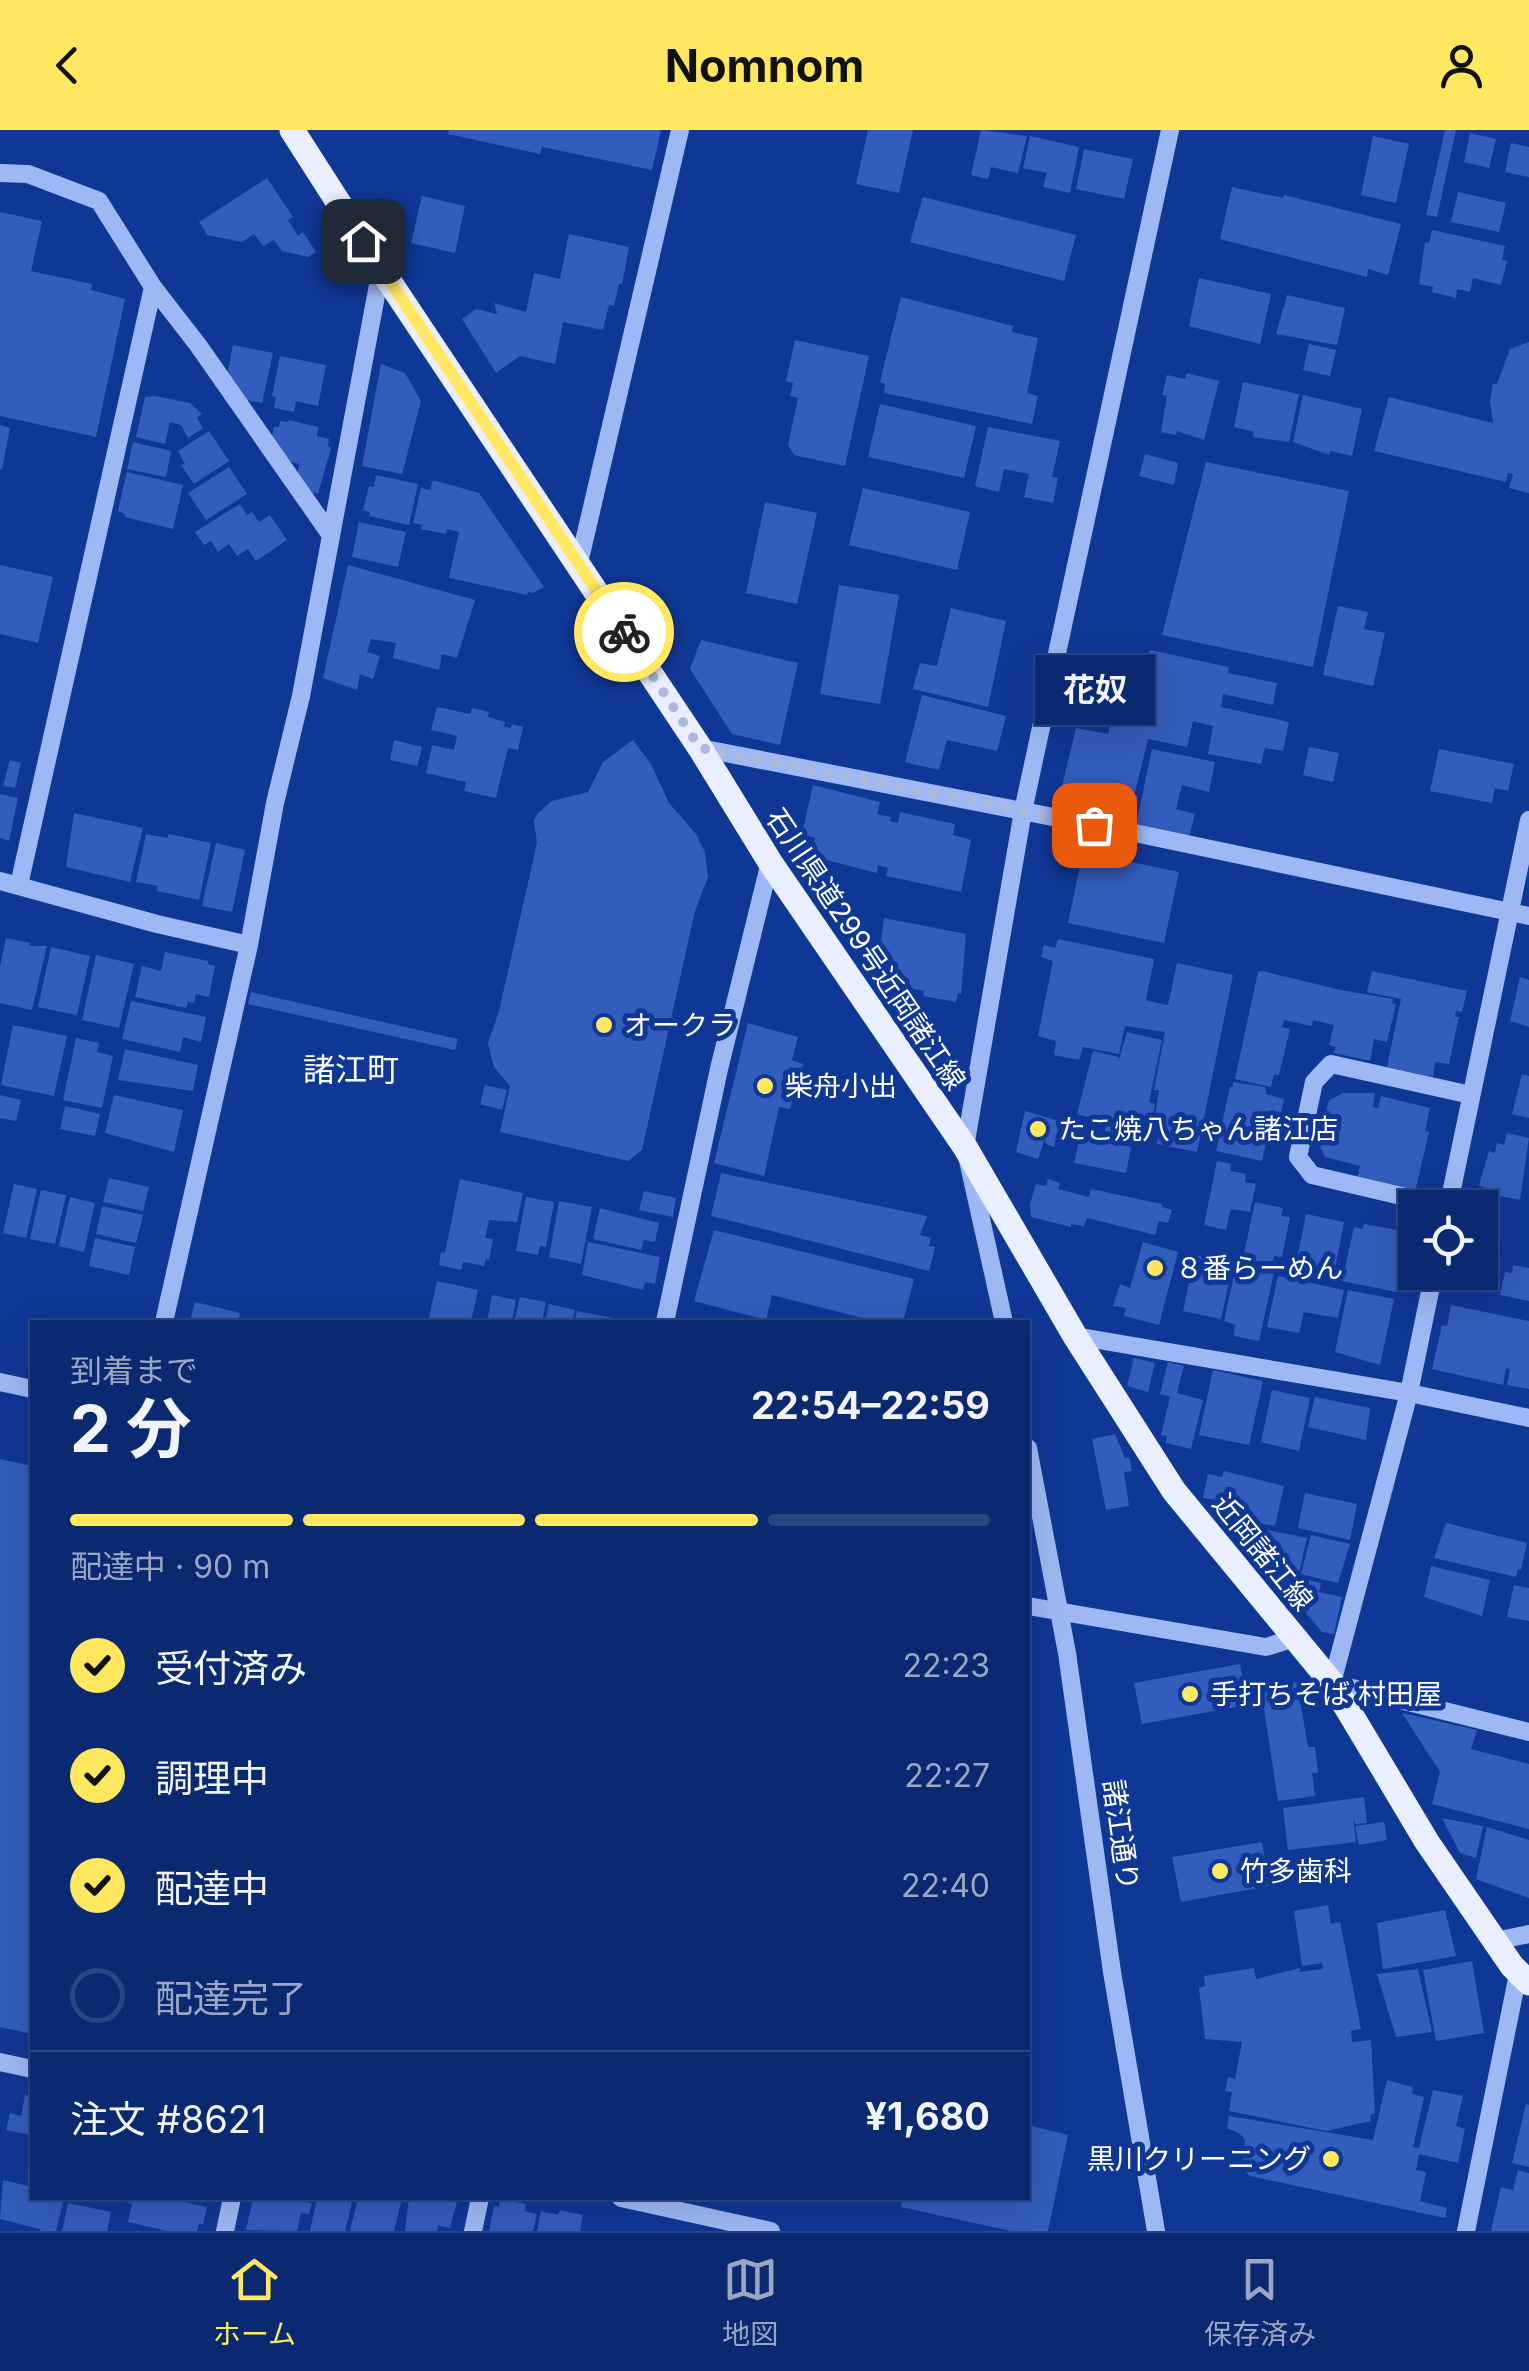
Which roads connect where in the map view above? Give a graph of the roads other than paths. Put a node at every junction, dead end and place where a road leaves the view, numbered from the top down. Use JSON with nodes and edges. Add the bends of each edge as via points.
{"nodes":[{"id":1,"x":292,"y":130,"type":"edge"},
{"id":2,"x":680,"y":130,"type":"edge"},
{"id":3,"x":1170,"y":130,"type":"edge"},
{"id":4,"x":0,"y":173,"type":"edge"},
{"id":5,"x":381,"y":269,"type":"junction"},
{"id":6,"x":153,"y":286,"type":"junction"},
{"id":7,"x":330,"y":534,"type":"junction"},
{"id":8,"x":580,"y":563,"type":"junction"},
{"id":9,"x":700,"y":748,"type":"junction"},
{"id":10,"x":1023,"y":811,"type":"junction"},
{"id":11,"x":1529,"y":820,"type":"edge"},
{"id":12,"x":770,"y":862,"type":"junction"},
{"id":13,"x":9,"y":883,"type":"edge"},
{"id":14,"x":1509,"y":912,"type":"junction"},
{"id":15,"x":1529,"y":916,"type":"edge"},
{"id":16,"x":249,"y":945,"type":"junction"},
{"id":17,"x":1470,"y":1095,"type":"junction"},
{"id":18,"x":965,"y":1147,"type":"junction"},
{"id":19,"x":1451,"y":1190,"type":"edge"},
{"id":20,"x":1398,"y":1195,"type":"edge"},
{"id":21,"x":1430,"y":1290,"type":"edge"},
{"id":22,"x":164,"y":1320,"type":"edge"},
{"id":23,"x":665,"y":1320,"type":"edge"},
{"id":24,"x":1004,"y":1320,"type":"edge"},
{"id":25,"x":1075,"y":1336,"type":"junction"},
{"id":26,"x":0,"y":1382,"type":"edge"},
{"id":27,"x":30,"y":1388,"type":"edge"},
{"id":28,"x":1409,"y":1393,"type":"junction"},
{"id":29,"x":1529,"y":1418,"type":"edge"},
{"id":30,"x":1030,"y":1459,"type":"edge"},
{"id":31,"x":1030,"y":1606,"type":"edge"},
{"id":32,"x":1058,"y":1611,"type":"junction"},
{"id":33,"x":1294,"y":1638,"type":"junction"},
{"id":34,"x":1332,"y":1682,"type":"junction"},
{"id":35,"x":1529,"y":1732,"type":"edge"},
{"id":36,"x":1529,"y":1934,"type":"edge"},
{"id":37,"x":1495,"y":1941,"type":"junction"},
{"id":38,"x":1524,"y":1979,"type":"edge"},
{"id":39,"x":0,"y":2063,"type":"edge"},
{"id":40,"x":30,"y":2069,"type":"edge"},
{"id":41,"x":232,"y":2200,"type":"edge"},
{"id":42,"x":480,"y":2200,"type":"edge"},
{"id":43,"x":628,"y":2200,"type":"edge"},
{"id":44,"x":715,"y":2225,"type":"edge"},
{"id":45,"x":225,"y":2231,"type":"edge"},
{"id":46,"x":472,"y":2231,"type":"edge"},
{"id":47,"x":771,"y":2231,"type":"edge"},
{"id":48,"x":1156,"y":2231,"type":"edge"},
{"id":49,"x":1466,"y":2231,"type":"edge"}],
"edges":[{"from":1,"to":5,"type":"main road","name":"石川県道299号近岡諸江線"},
{"from":2,"to":8,"type":"street"},
{"from":3,"to":10,"type":"street"},
{"from":4,"to":6,"type":"street","via":[[28,174],[99,201]]},
{"from":5,"to":7,"type":"street"},
{"from":5,"to":8,"type":"main road","name":"石川県道299号近岡諸江線"},
{"from":6,"to":7,"type":"street"},
{"from":6,"to":13,"type":"street"},
{"from":7,"to":16,"type":"street"},
{"from":8,"to":9,"type":"main road","name":"石川県道299号近岡諸江線"},
{"from":9,"to":10,"type":"street"},
{"from":9,"to":12,"type":"main road","name":"石川県道299号近岡諸江線"},
{"from":10,"to":14,"type":"street"},
{"from":10,"to":18,"type":"street"},
{"from":11,"to":14,"type":"street"},
{"from":12,"to":18,"type":"main road","name":"石川県道299号近岡諸江線"},
{"from":12,"to":23,"type":"street"},
{"from":13,"to":16,"type":"street"},
{"from":14,"to":15,"type":"street"},
{"from":14,"to":17,"type":"street"},
{"from":16,"to":22,"type":"street"},
{"from":17,"to":19,"type":"street"},
{"from":17,"to":20,"type":"street","via":[[1332,1064],[1314,1082],[1298,1157],[1312,1175]]},
{"from":18,"to":24,"type":"street"},
{"from":18,"to":25,"type":"main road","name":"近岡諸江線"},
{"from":21,"to":28,"type":"street"},
{"from":25,"to":28,"type":"street"},
{"from":25,"to":33,"type":"main road","name":"近岡諸江線","via":[[1174,1491]]},
{"from":26,"to":27,"type":"street"},
{"from":28,"to":29,"type":"street"},
{"from":28,"to":34,"type":"street"},
{"from":30,"to":32,"type":"street","name":"諸江通り"},
{"from":31,"to":32,"type":"street"},
{"from":32,"to":33,"type":"street","via":[[1266,1647]]},
{"from":32,"to":48,"type":"street","name":"諸江通り"},
{"from":33,"to":34,"type":"main road","name":"近岡諸江線"},
{"from":34,"to":35,"type":"street"},
{"from":34,"to":37,"type":"main road","name":"近岡諸江線"},
{"from":36,"to":37,"type":"street"},
{"from":37,"to":38,"type":"main road","name":"近岡諸江線"},
{"from":38,"to":49,"type":"street"},
{"from":39,"to":40,"type":"street"},
{"from":41,"to":45,"type":"street"},
{"from":42,"to":46,"type":"street"},
{"from":43,"to":44,"type":"street"},
{"from":44,"to":47,"type":"street"}]}
